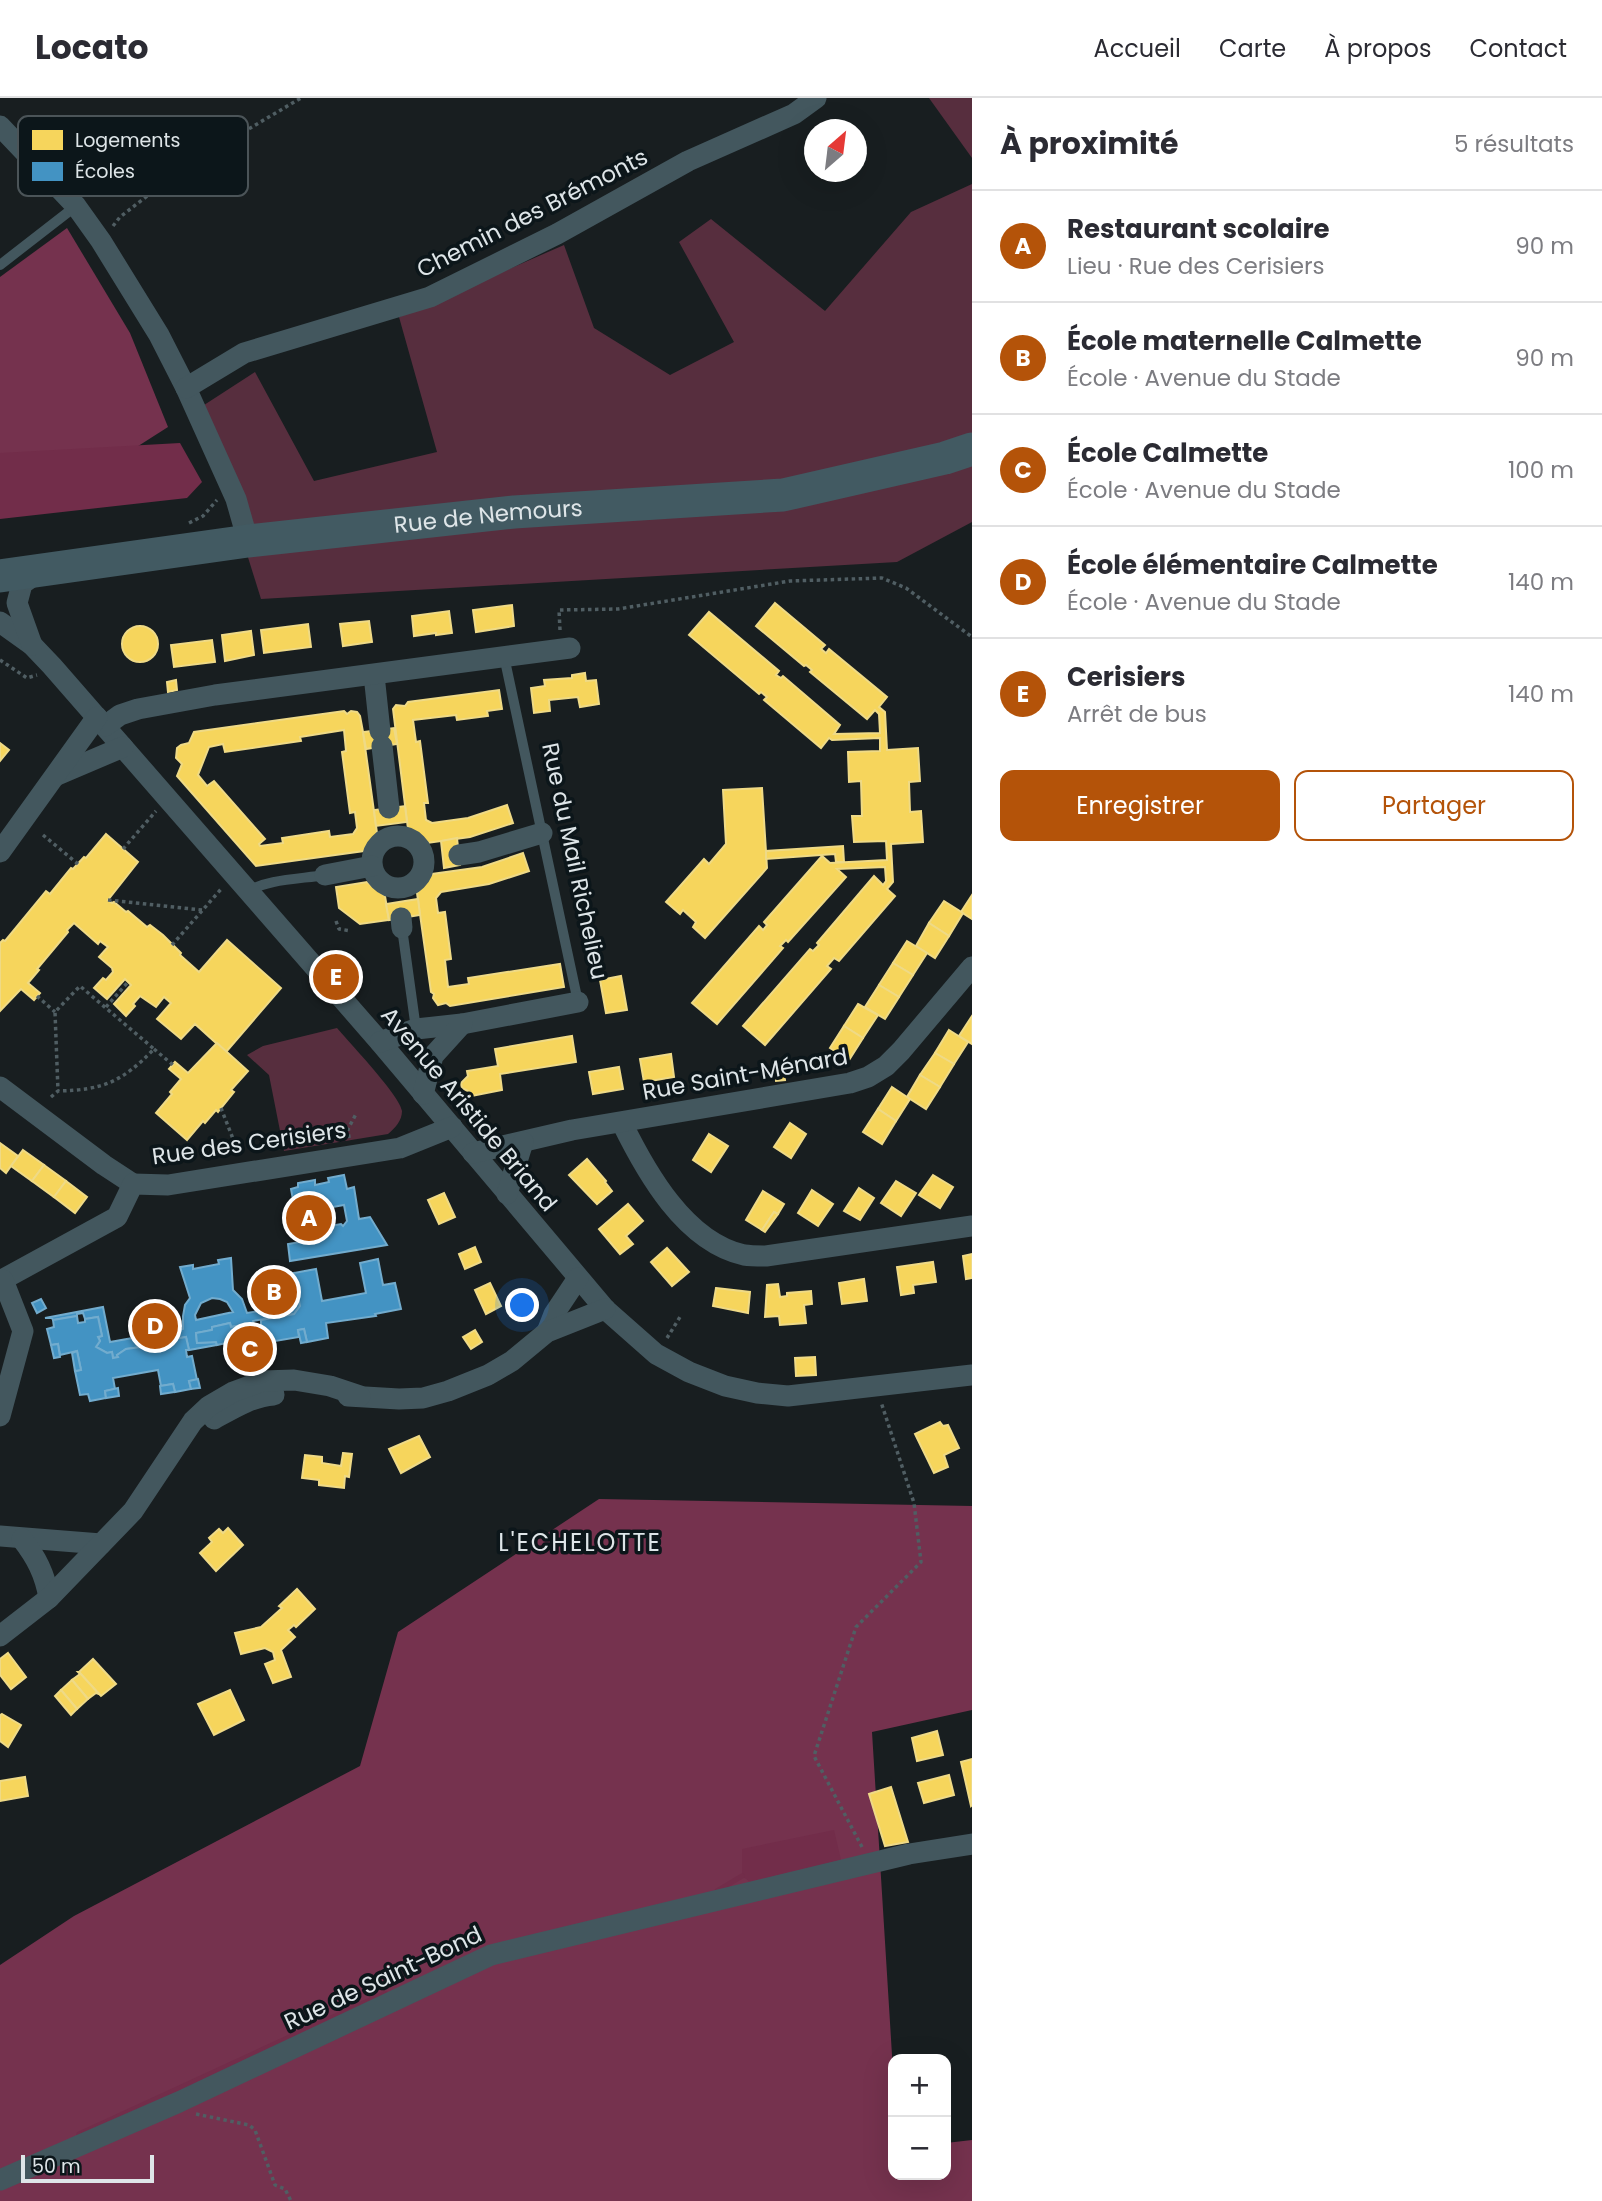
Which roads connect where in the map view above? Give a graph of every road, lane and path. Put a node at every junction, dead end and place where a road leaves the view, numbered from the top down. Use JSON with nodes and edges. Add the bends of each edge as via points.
{"nodes":[{"id":1,"x":301,"y":98,"type":"edge"},
{"id":2,"x":816,"y":98,"type":"edge"},
{"id":3,"x":0,"y":126,"type":"edge"},
{"id":4,"x":248,"y":129,"type":"edge"},
{"id":5,"x":18,"y":145,"type":"edge"},
{"id":6,"x":66,"y":196,"type":"edge"},
{"id":7,"x":147,"y":196,"type":"edge"},
{"id":8,"x":75,"y":206,"type":"junction"},
{"id":9,"x":102,"y":241,"type":"junction"},
{"id":10,"x":0,"y":265,"type":"edge"},
{"id":11,"x":186,"y":388,"type":"junction"},
{"id":12,"x":972,"y":449,"type":"edge"},
{"id":13,"x":222,"y":471,"type":"junction"},
{"id":14,"x":187,"y":523,"type":"dead end"},
{"id":15,"x":248,"y":541,"type":"junction"},
{"id":16,"x":6,"y":590,"type":"edge"},
{"id":17,"x":0,"y":622,"type":"edge"},
{"id":18,"x":972,"y":637,"type":"edge"},
{"id":19,"x":32,"y":645,"type":"junction"},
{"id":20,"x":565,"y":649,"type":"joint"},
{"id":21,"x":504,"y":655,"type":"junction"},
{"id":22,"x":0,"y":660,"type":"edge"},
{"id":23,"x":44,"y":672,"type":"dead end"},
{"id":24,"x":374,"y":675,"type":"junction"},
{"id":25,"x":101,"y":722,"type":"junction"},
{"id":26,"x":123,"y":747,"type":"junction"},
{"id":27,"x":55,"y":776,"type":"junction"},
{"id":28,"x":158,"y":810,"type":"dead end"},
{"id":29,"x":391,"y":823,"type":"junction"},
{"id":30,"x":542,"y":833,"type":"junction"},
{"id":31,"x":43,"y":835,"type":"dead end"},
{"id":32,"x":123,"y":849,"type":"dead end"},
{"id":33,"x":0,"y":852,"type":"edge"},
{"id":34,"x":442,"y":858,"type":"junction"},
{"id":35,"x":78,"y":863,"type":"dead end"},
{"id":36,"x":372,"y":866,"type":"junction"},
{"id":37,"x":325,"y":875,"type":"joint"},
{"id":38,"x":224,"y":886,"type":"dead end"},
{"id":39,"x":247,"y":892,"type":"junction"},
{"id":40,"x":108,"y":900,"type":"dead end"},
{"id":41,"x":400,"y":909,"type":"junction"},
{"id":42,"x":202,"y":910,"type":"junction"},
{"id":43,"x":335,"y":921,"type":"dead end"},
{"id":44,"x":351,"y":931,"type":"dead end"},
{"id":45,"x":172,"y":945,"type":"dead end"},
{"id":46,"x":972,"y":967,"type":"edge"},
{"id":47,"x":128,"y":982,"type":"dead end"},
{"id":48,"x":37,"y":996,"type":"dead end"},
{"id":49,"x":578,"y":1002,"type":"joint"},
{"id":50,"x":106,"y":1007,"type":"junction"},
{"id":51,"x":55,"y":1012,"type":"junction"},
{"id":52,"x":461,"y":1024,"type":"junction"},
{"id":53,"x":416,"y":1029,"type":"junction"},
{"id":54,"x":380,"y":1042,"type":"junction"},
{"id":55,"x":154,"y":1049,"type":"junction"},
{"id":56,"x":173,"y":1065,"type":"dead end"},
{"id":57,"x":0,"y":1087,"type":"edge"},
{"id":58,"x":58,"y":1091,"type":"junction"},
{"id":59,"x":423,"y":1094,"type":"junction"},
{"id":60,"x":51,"y":1097,"type":"dead end"},
{"id":61,"x":221,"y":1108,"type":"dead end"},
{"id":62,"x":356,"y":1114,"type":"dead end"},
{"id":63,"x":622,"y":1123,"type":"junction"},
{"id":64,"x":452,"y":1127,"type":"junction"},
{"id":65,"x":523,"y":1142,"type":"junction"},
{"id":66,"x":350,"y":1143,"type":"dead end"},
{"id":67,"x":237,"y":1149,"type":"dead end"},
{"id":68,"x":474,"y":1153,"type":"junction"},
{"id":69,"x":133,"y":1184,"type":"junction"},
{"id":70,"x":508,"y":1194,"type":"junction"},
{"id":71,"x":972,"y":1226,"type":"edge"},
{"id":72,"x":578,"y":1278,"type":"junction"},
{"id":73,"x":1,"y":1281,"type":"edge"},
{"id":74,"x":605,"y":1309,"type":"junction"},
{"id":75,"x":680,"y":1317,"type":"dead end"},
{"id":76,"x":547,"y":1332,"type":"junction"},
{"id":77,"x":656,"y":1354,"type":"junction"},
{"id":78,"x":972,"y":1375,"type":"edge"},
{"id":79,"x":876,"y":1387,"type":"junction"},
{"id":80,"x":0,"y":1416,"type":"edge"},
{"id":81,"x":0,"y":1536,"type":"edge"},
{"id":82,"x":22,"y":1539,"type":"junction"},
{"id":83,"x":101,"y":1544,"type":"junction"},
{"id":84,"x":49,"y":1598,"type":"junction"},
{"id":85,"x":0,"y":1636,"type":"edge"},
{"id":86,"x":972,"y":1844,"type":"edge"},
{"id":87,"x":870,"y":1863,"type":"junction"},
{"id":88,"x":179,"y":2102,"type":"junction"},
{"id":89,"x":0,"y":2179,"type":"edge"},
{"id":90,"x":291,"y":2201,"type":"edge"}],
"edges":[{"from":1,"to":4,"type":"path"},
{"from":2,"to":11,"type":"street","name":"Chemin des Brémonts","via":[[794,114],[688,161],[430,297],[244,353]]},
{"from":3,"to":5,"type":"street"},
{"from":6,"to":8,"type":"street"},
{"from":7,"to":9,"type":"path","via":[[120,217]]},
{"from":8,"to":9,"type":"street"},
{"from":8,"to":10,"type":"lane"},
{"from":9,"to":11,"type":"street"},
{"from":11,"to":13,"type":"street"},
{"from":12,"to":15,"type":"main road","name":"Rue de Nemours","via":[[783,495],[514,512]]},
{"from":13,"to":14,"type":"path","via":[[218,499],[203,516]]},
{"from":13,"to":15,"type":"street"},
{"from":15,"to":16,"type":"main road","name":"Rue de Nemours","via":[[41,570]]},
{"from":16,"to":19,"type":"street"},
{"from":17,"to":19,"type":"street","name":"Avenue Aristide Briand"},
{"from":18,"to":20,"type":"path","via":[[906,588],[882,578],[790,581],[618,609],[559,610]]},
{"from":19,"to":25,"type":"street","name":"Avenue Aristide Briand"},
{"from":20,"to":21,"type":"street"},
{"from":21,"to":24,"type":"street"},
{"from":21,"to":30,"type":"lane","name":"Rue du Mail Richelieu"},
{"from":22,"to":23,"type":"path","via":[[27,678]]},
{"from":24,"to":25,"type":"street","via":[[215,695]]},
{"from":24,"to":29,"type":"street"},
{"from":25,"to":26,"type":"street","name":"Avenue Aristide Briand"},
{"from":25,"to":27,"type":"street"},
{"from":26,"to":27,"type":"street"},
{"from":26,"to":39,"type":"street","name":"Avenue Aristide Briand"},
{"from":27,"to":33,"type":"street"},
{"from":28,"to":32,"type":"path"},
{"from":29,"to":34,"type":"street"},
{"from":29,"to":36,"type":"street"},
{"from":30,"to":34,"type":"street"},
{"from":30,"to":49,"type":"lane","name":"Rue du Mail Richelieu"},
{"from":31,"to":35,"type":"path"},
{"from":34,"to":41,"type":"street","via":[[414,882]]},
{"from":36,"to":37,"type":"street"},
{"from":36,"to":41,"type":"street","via":[[378,879],[391,887]]},
{"from":37,"to":39,"type":"lane","via":[[260,884]]},
{"from":38,"to":42,"type":"path"},
{"from":39,"to":54,"type":"street","name":"Avenue Aristide Briand"},
{"from":40,"to":42,"type":"path"},
{"from":41,"to":53,"type":"lane"},
{"from":42,"to":45,"type":"path"},
{"from":43,"to":44,"type":"path","via":[[339,929]]},
{"from":46,"to":63,"type":"street","name":"Rue Saint-Ménard","via":[[901,1051],[868,1077]]},
{"from":47,"to":50,"type":"path"},
{"from":48,"to":51,"type":"path"},
{"from":49,"to":52,"type":"street","name":"Rue du Mail Richelieu"},
{"from":50,"to":51,"type":"path","via":[[80,986]]},
{"from":50,"to":55,"type":"path"},
{"from":51,"to":58,"type":"path"},
{"from":52,"to":53,"type":"street","name":"Rue du Mail Richelieu"},
{"from":52,"to":59,"type":"street","via":[[433,1056]]},
{"from":53,"to":54,"type":"street","name":"Rue du Mail Richelieu"},
{"from":54,"to":59,"type":"street","name":"Avenue Aristide Briand"},
{"from":55,"to":56,"type":"path"},
{"from":55,"to":58,"type":"path","via":[[113,1082],[89,1090]]},
{"from":57,"to":69,"type":"street"},
{"from":58,"to":60,"type":"path"},
{"from":59,"to":64,"type":"street","name":"Avenue Aristide Briand"},
{"from":61,"to":67,"type":"path"},
{"from":62,"to":66,"type":"path","via":[[348,1129]]},
{"from":63,"to":65,"type":"street","name":"Rue Saint-Ménard"},
{"from":63,"to":71,"type":"street","via":[[654,1181],[693,1226],[714,1243],[745,1255],[766,1256]]},
{"from":64,"to":68,"type":"street","name":"Avenue Aristide Briand"},
{"from":64,"to":69,"type":"street","name":"Rue des Cerisiers","via":[[400,1148],[168,1185]]},
{"from":65,"to":68,"type":"street","name":"Rue Saint-Ménard"},
{"from":65,"to":70,"type":"street"},
{"from":68,"to":70,"type":"street","name":"Avenue Aristide Briand"},
{"from":69,"to":73,"type":"street","name":"Rue des Cerisiers","via":[[117,1217]]},
{"from":70,"to":72,"type":"street","name":"Avenue Aristide Briand"},
{"from":72,"to":74,"type":"street","name":"Avenue Aristide Briand"},
{"from":72,"to":76,"type":"street"},
{"from":73,"to":80,"type":"street","name":"Rue des Cerisiers","via":[[23,1331]]},
{"from":74,"to":76,"type":"street"},
{"from":74,"to":77,"type":"street","name":"Avenue Aristide Briand"},
{"from":75,"to":77,"type":"path"},
{"from":76,"to":83,"type":"street","via":[[488,1375],[422,1398],[297,1393],[266,1395],[238,1406],[180,1441],[133,1511]]},
{"from":77,"to":79,"type":"street","name":"Avenue Aristide Briand","via":[[689,1372],[757,1394],[788,1396]]},
{"from":78,"to":79,"type":"street","name":"Avenue Aristide Briand"},
{"from":79,"to":87,"type":"path","via":[[915,1503],[921,1562],[856,1627],[814,1756]]},
{"from":81,"to":82,"type":"street"},
{"from":82,"to":83,"type":"street"},
{"from":82,"to":84,"type":"street","via":[[37,1558]]},
{"from":83,"to":84,"type":"street"},
{"from":84,"to":85,"type":"street"},
{"from":86,"to":87,"type":"street","name":"Rue de Saint-Bond"},
{"from":87,"to":88,"type":"street","name":"Rue de Saint-Bond","via":[[491,1955]]},
{"from":88,"to":89,"type":"street","name":"Rue de Saint-Bond"},
{"from":88,"to":90,"type":"path","via":[[200,2116],[255,2130],[275,2185],[285,2189]]}]}
